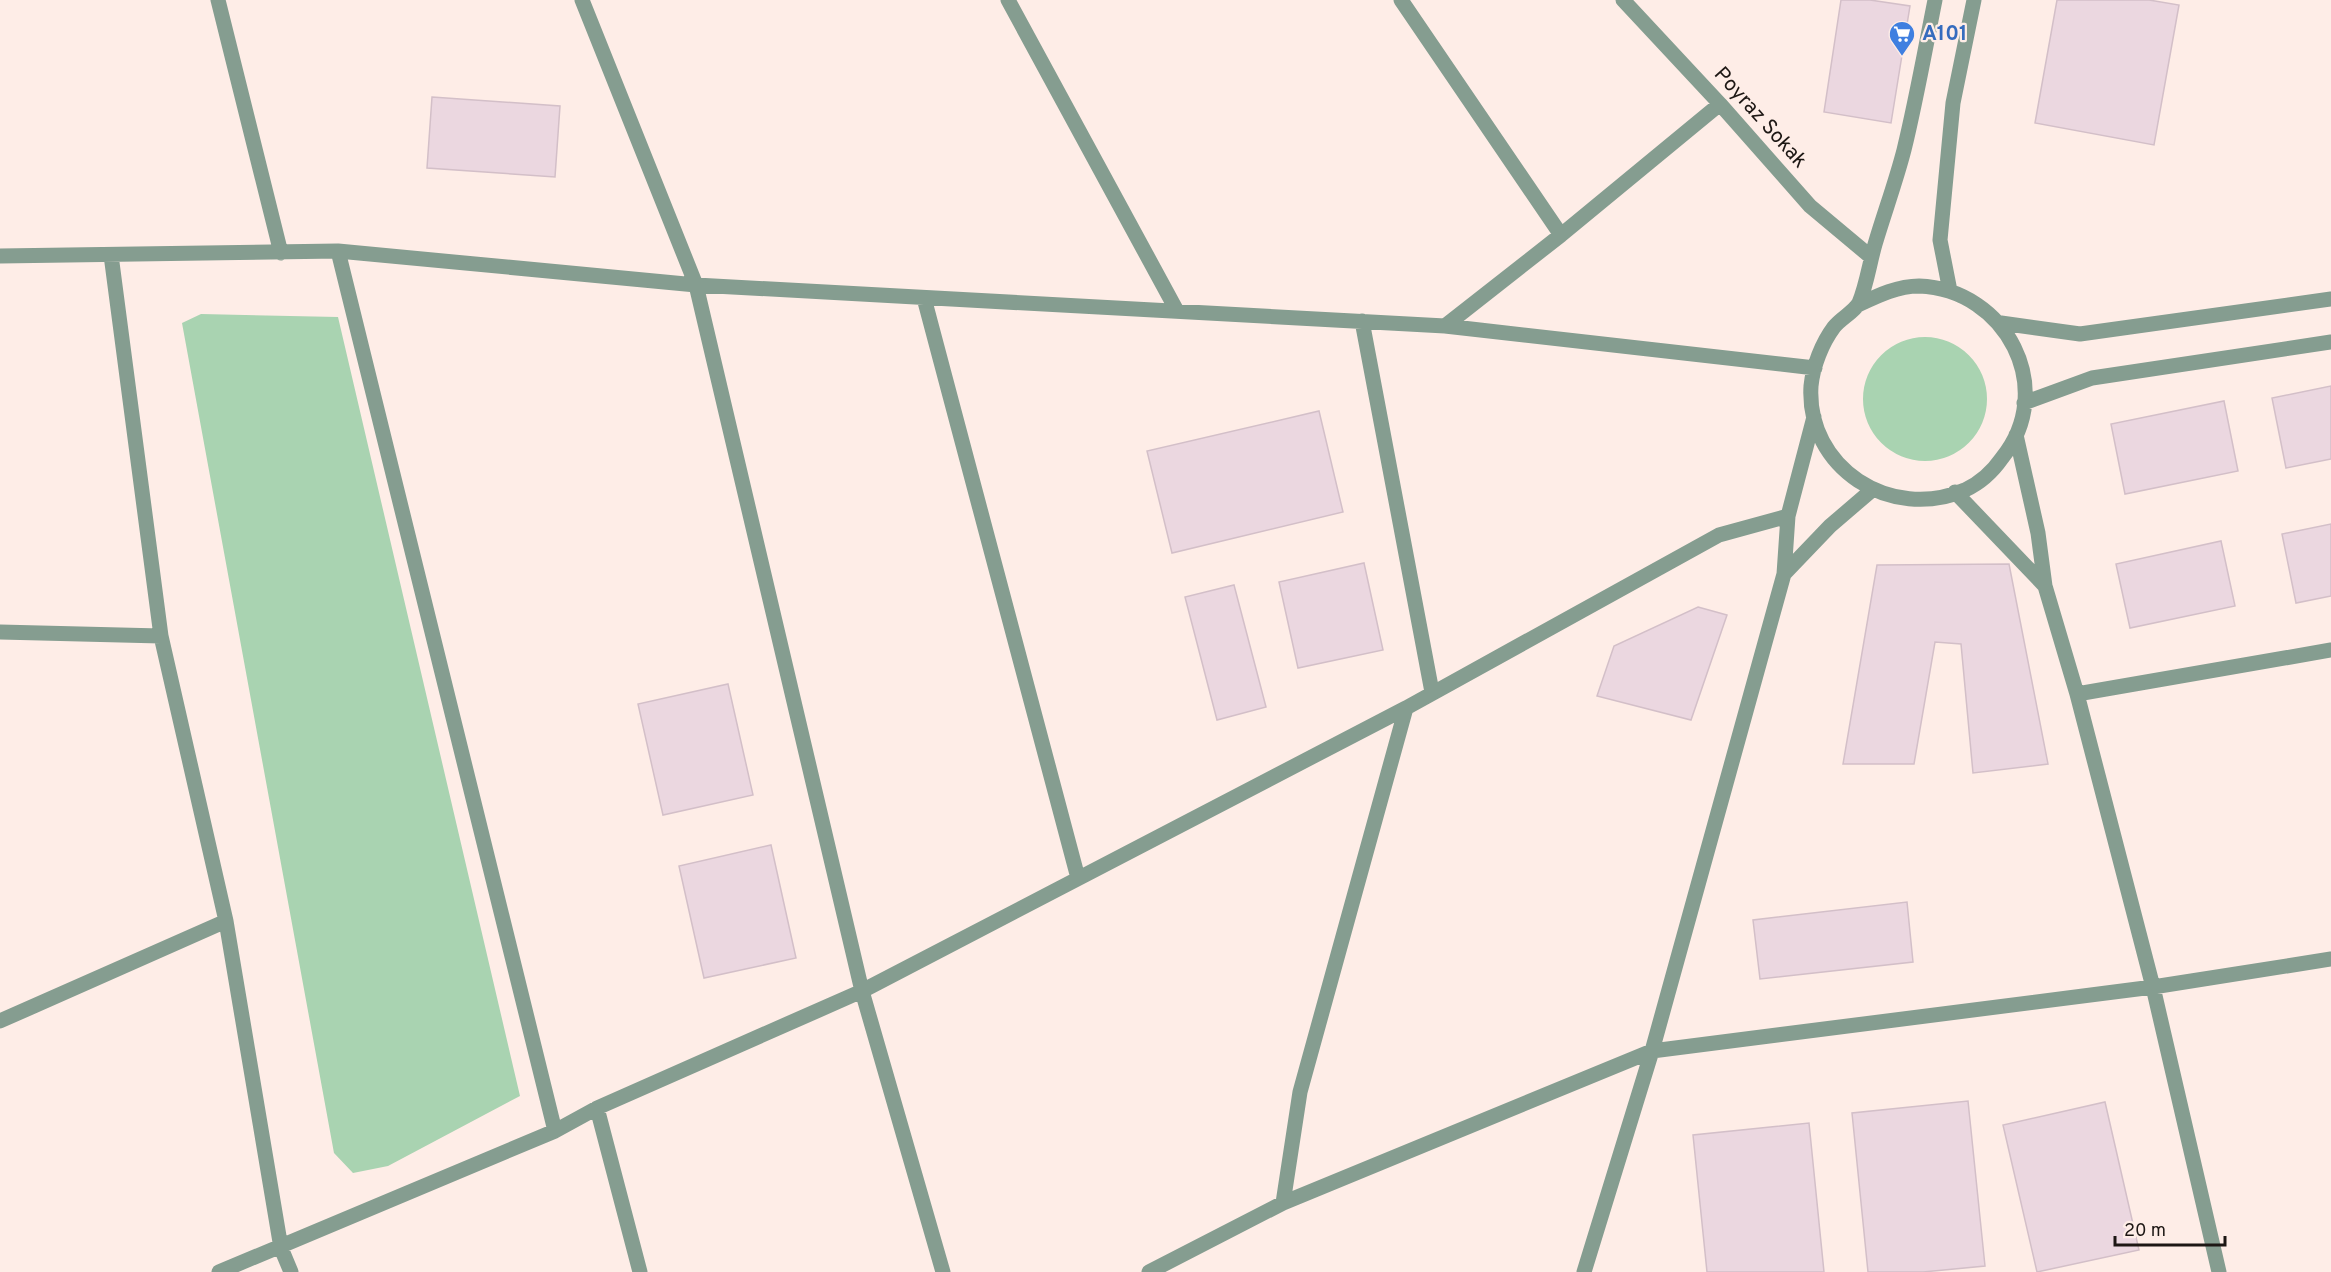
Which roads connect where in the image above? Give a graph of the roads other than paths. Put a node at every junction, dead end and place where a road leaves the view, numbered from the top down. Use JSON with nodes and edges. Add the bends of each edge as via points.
{"nodes":[{"id":1,"x":218,"y":0,"type":"edge"},
{"id":2,"x":582,"y":0,"type":"edge"},
{"id":3,"x":1008,"y":0,"type":"edge"},
{"id":4,"x":1401,"y":0,"type":"edge"},
{"id":5,"x":1623,"y":0,"type":"edge"},
{"id":6,"x":1935,"y":0,"type":"edge"},
{"id":7,"x":1974,"y":0,"type":"edge"},
{"id":8,"x":1720,"y":104,"type":"junction"},
{"id":9,"x":1561,"y":236,"type":"junction"},
{"id":10,"x":338,"y":251,"type":"junction"},
{"id":11,"x":281,"y":253,"type":"junction"},
{"id":12,"x":111,"y":255,"type":"junction"},
{"id":13,"x":0,"y":256,"type":"edge"},
{"id":14,"x":1871,"y":257,"type":"junction"},
{"id":15,"x":696,"y":285,"type":"junction"},
{"id":16,"x":1950,"y":291,"type":"junction"},
{"id":17,"x":924,"y":298,"type":"junction"},
{"id":18,"x":2331,"y":299,"type":"edge"},
{"id":19,"x":1858,"y":305,"type":"junction"},
{"id":20,"x":1177,"y":311,"type":"junction"},
{"id":21,"x":1362,"y":321,"type":"junction"},
{"id":22,"x":2001,"y":323,"type":"junction"},
{"id":23,"x":1445,"y":326,"type":"junction"},
{"id":24,"x":2331,"y":342,"type":"edge"},
{"id":25,"x":1815,"y":368,"type":"junction"},
{"id":26,"x":2024,"y":403,"type":"junction"},
{"id":27,"x":1814,"y":417,"type":"junction"},
{"id":28,"x":2016,"y":435,"type":"junction"},
{"id":29,"x":1872,"y":490,"type":"junction"},
{"id":30,"x":1955,"y":492,"type":"junction"},
{"id":31,"x":1788,"y":516,"type":"junction"},
{"id":32,"x":1784,"y":574,"type":"junction"},
{"id":33,"x":2045,"y":586,"type":"junction"},
{"id":34,"x":0,"y":632,"type":"edge"},
{"id":35,"x":161,"y":636,"type":"junction"},
{"id":36,"x":2331,"y":650,"type":"edge"},
{"id":37,"x":1432,"y":692,"type":"junction"},
{"id":38,"x":2077,"y":694,"type":"junction"},
{"id":39,"x":1406,"y":708,"type":"junction"},
{"id":40,"x":1078,"y":878,"type":"junction"},
{"id":41,"x":226,"y":921,"type":"junction"},
{"id":42,"x":2331,"y":959,"type":"edge"},
{"id":43,"x":2152,"y":987,"type":"junction"},
{"id":44,"x":862,"y":991,"type":"junction"},
{"id":45,"x":0,"y":1022,"type":"edge"},
{"id":46,"x":1652,"y":1051,"type":"junction"},
{"id":47,"x":597,"y":1108,"type":"junction"},
{"id":48,"x":555,"y":1131,"type":"junction"},
{"id":49,"x":1283,"y":1203,"type":"junction"},
{"id":50,"x":281,"y":1248,"type":"junction"},
{"id":51,"x":219,"y":1272,"type":"edge"},
{"id":52,"x":291,"y":1272,"type":"edge"},
{"id":53,"x":640,"y":1272,"type":"edge"},
{"id":54,"x":943,"y":1272,"type":"edge"},
{"id":55,"x":1149,"y":1272,"type":"edge"},
{"id":56,"x":1584,"y":1272,"type":"edge"},
{"id":57,"x":2219,"y":1272,"type":"edge"}],
"edges":[{"from":1,"to":11,"type":"street"},
{"from":2,"to":15,"type":"street"},
{"from":3,"to":20,"type":"street"},
{"from":4,"to":9,"type":"street"},
{"from":5,"to":8,"type":"street","name":"Poyraz Sokak"},
{"from":6,"to":14,"type":"street","via":[[1903,152]]},
{"from":7,"to":16,"type":"street","via":[[1953,103],[1940,240]]},
{"from":8,"to":9,"type":"street"},
{"from":8,"to":14,"type":"street","name":"Poyraz Sokak","via":[[1810,206]]},
{"from":9,"to":23,"type":"street"},
{"from":10,"to":11,"type":"street"},
{"from":10,"to":15,"type":"street"},
{"from":10,"to":48,"type":"street"},
{"from":11,"to":12,"type":"street"},
{"from":12,"to":13,"type":"street"},
{"from":12,"to":35,"type":"street"},
{"from":14,"to":19,"type":"street"},
{"from":15,"to":17,"type":"street"},
{"from":15,"to":44,"type":"street"},
{"from":16,"to":19,"type":"street","via":[[1918,286],[1887,291]]},
{"from":16,"to":22,"type":"street","via":[[1979,305]]},
{"from":17,"to":20,"type":"street"},
{"from":17,"to":40,"type":"street"},
{"from":18,"to":22,"type":"street","via":[[2080,334]]},
{"from":19,"to":25,"type":"street","via":[[1834,326],[1818,354]]},
{"from":20,"to":21,"type":"street"},
{"from":21,"to":23,"type":"street"},
{"from":21,"to":37,"type":"street"},
{"from":22,"to":26,"type":"street","via":[[2019,354]]},
{"from":23,"to":25,"type":"street"},
{"from":24,"to":26,"type":"street","via":[[2092,378]]},
{"from":25,"to":27,"type":"street","via":[[1811,385]]},
{"from":26,"to":28,"type":"street"},
{"from":27,"to":29,"type":"street","via":[[1826,447],[1845,472]]},
{"from":27,"to":31,"type":"street"},
{"from":28,"to":30,"type":"street","via":[[2012,447],[1992,472]]},
{"from":28,"to":33,"type":"street","via":[[2038,533]]},
{"from":29,"to":30,"type":"street","via":[[1903,500],[1935,499]]},
{"from":29,"to":32,"type":"street"},
{"from":30,"to":33,"type":"street"},
{"from":31,"to":32,"type":"street"},
{"from":31,"to":37,"type":"street","via":[[1719,535]]},
{"from":32,"to":46,"type":"street"},
{"from":33,"to":38,"type":"street"},
{"from":34,"to":35,"type":"street"},
{"from":35,"to":41,"type":"street"},
{"from":36,"to":38,"type":"street"},
{"from":37,"to":39,"type":"street"},
{"from":38,"to":43,"type":"street"},
{"from":39,"to":40,"type":"street"},
{"from":39,"to":49,"type":"street","via":[[1300,1092]]},
{"from":40,"to":44,"type":"street"},
{"from":41,"to":45,"type":"street"},
{"from":41,"to":50,"type":"street"},
{"from":42,"to":43,"type":"street"},
{"from":43,"to":46,"type":"street"},
{"from":43,"to":57,"type":"street"},
{"from":44,"to":47,"type":"street"},
{"from":44,"to":54,"type":"street"},
{"from":46,"to":49,"type":"street"},
{"from":46,"to":56,"type":"street"},
{"from":47,"to":48,"type":"street"},
{"from":47,"to":53,"type":"street"},
{"from":48,"to":50,"type":"street"},
{"from":49,"to":55,"type":"street"},
{"from":50,"to":51,"type":"street"},
{"from":50,"to":52,"type":"street"}]}
